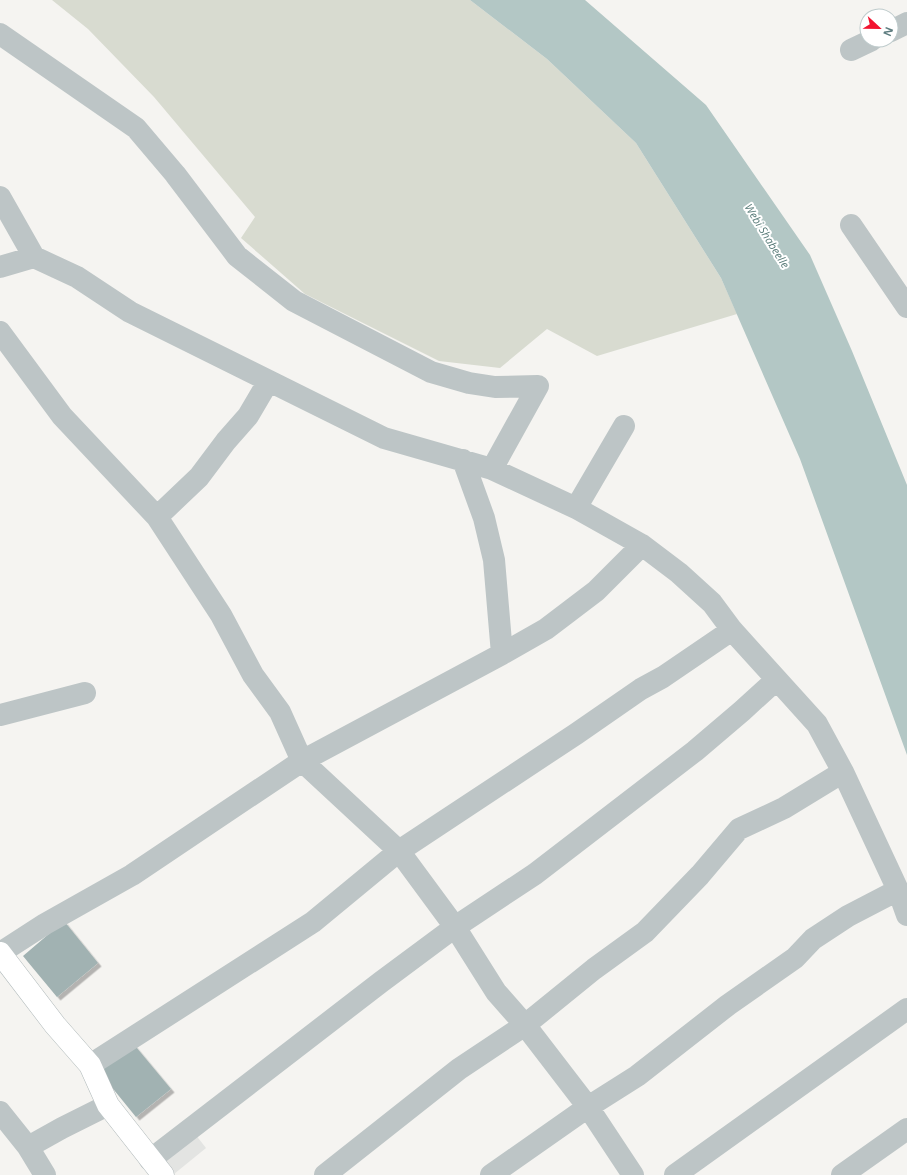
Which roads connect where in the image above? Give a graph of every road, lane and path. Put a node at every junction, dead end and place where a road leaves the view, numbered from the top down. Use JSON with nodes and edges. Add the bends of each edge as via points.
{"nodes":[{"id":1,"x":0,"y":34,"type":"edge"},
{"id":2,"x":859,"y":46,"type":"edge"},
{"id":3,"x":851,"y":50,"type":"dead end"},
{"id":4,"x":0,"y":197,"type":"edge"},
{"id":5,"x":851,"y":225,"type":"dead end"},
{"id":6,"x":34,"y":257,"type":"junction"},
{"id":7,"x":0,"y":267,"type":"edge"},
{"id":8,"x":907,"y":307,"type":"edge"},
{"id":9,"x":0,"y":332,"type":"edge"},
{"id":10,"x":268,"y":382,"type":"junction"},
{"id":11,"x":624,"y":426,"type":"dead end"},
{"id":12,"x":463,"y":460,"type":"junction"},
{"id":13,"x":492,"y":469,"type":"junction"},
{"id":14,"x":576,"y":508,"type":"junction"},
{"id":15,"x":156,"y":517,"type":"junction"},
{"id":16,"x":642,"y":544,"type":"junction"},
{"id":17,"x":732,"y":630,"type":"junction"},
{"id":18,"x":502,"y":654,"type":"junction"},
{"id":19,"x":776,"y":680,"type":"junction"},
{"id":20,"x":85,"y":693,"type":"dead end"},
{"id":21,"x":0,"y":715,"type":"edge"},
{"id":22,"x":302,"y":761,"type":"junction"},
{"id":23,"x":842,"y":772,"type":"junction"},
{"id":24,"x":399,"y":851,"type":"junction"},
{"id":25,"x":898,"y":890,"type":"junction"},
{"id":26,"x":907,"y":915,"type":"edge"},
{"id":27,"x":455,"y":927,"type":"junction"},
{"id":28,"x":0,"y":953,"type":"edge"},
{"id":29,"x":907,"y":1009,"type":"edge"},
{"id":30,"x":525,"y":1025,"type":"junction"},
{"id":31,"x":90,"y":1065,"type":"junction"},
{"id":32,"x":108,"y":1105,"type":"junction"},
{"id":33,"x":588,"y":1108,"type":"junction"},
{"id":34,"x":0,"y":1112,"type":"edge"},
{"id":35,"x":907,"y":1130,"type":"edge"},
{"id":36,"x":28,"y":1147,"type":"junction"},
{"id":37,"x":157,"y":1168,"type":"edge"},
{"id":38,"x":45,"y":1175,"type":"edge"},
{"id":39,"x":325,"y":1175,"type":"edge"},
{"id":40,"x":491,"y":1175,"type":"edge"},
{"id":41,"x":633,"y":1175,"type":"edge"},
{"id":42,"x":675,"y":1175,"type":"edge"},
{"id":43,"x":842,"y":1175,"type":"edge"}],
"edges":[{"from":1,"to":13,"type":"street","via":[[136,128],[175,174],[237,256],[294,301],[431,372],[495,387],[538,386]]},
{"from":2,"to":3,"type":"street"},
{"from":4,"to":6,"type":"street"},
{"from":5,"to":8,"type":"street"},
{"from":6,"to":7,"type":"street"},
{"from":6,"to":10,"type":"street","via":[[77,277],[130,312]]},
{"from":9,"to":15,"type":"street","via":[[62,416]]},
{"from":10,"to":12,"type":"street","via":[[384,438]]},
{"from":10,"to":15,"type":"street","via":[[248,416],[199,477]]},
{"from":11,"to":14,"type":"street"},
{"from":12,"to":13,"type":"street"},
{"from":12,"to":18,"type":"street","via":[[484,518],[494,560]]},
{"from":13,"to":14,"type":"street"},
{"from":14,"to":16,"type":"street"},
{"from":15,"to":22,"type":"street","via":[[221,615],[253,675],[280,712]]},
{"from":16,"to":17,"type":"street","via":[[712,603]]},
{"from":16,"to":18,"type":"street","via":[[596,592],[546,628]]},
{"from":17,"to":19,"type":"street"},
{"from":17,"to":24,"type":"street"},
{"from":18,"to":22,"type":"street"},
{"from":19,"to":23,"type":"street","via":[[817,724]]},
{"from":19,"to":27,"type":"street","via":[[695,751],[535,874]]},
{"from":20,"to":21,"type":"street"},
{"from":22,"to":24,"type":"street"},
{"from":22,"to":28,"type":"street","via":[[132,875],[44,924]]},
{"from":23,"to":25,"type":"street"},
{"from":23,"to":30,"type":"street","via":[[784,808],[739,829],[700,875],[645,932]]},
{"from":24,"to":27,"type":"street"},
{"from":24,"to":31,"type":"street","via":[[313,922]]},
{"from":25,"to":26,"type":"street"},
{"from":25,"to":33,"type":"street","via":[[813,938],[795,958],[728,1005],[637,1076]]},
{"from":27,"to":30,"type":"street","via":[[496,992]]},
{"from":27,"to":37,"type":"street","via":[[226,1103]]},
{"from":28,"to":31,"type":"main road","via":[[55,1025]]},
{"from":29,"to":42,"type":"street"},
{"from":30,"to":33,"type":"street"},
{"from":30,"to":39,"type":"street","via":[[459,1069]]},
{"from":31,"to":32,"type":"main road"},
{"from":32,"to":36,"type":"street"},
{"from":32,"to":37,"type":"main road"},
{"from":33,"to":40,"type":"street"},
{"from":33,"to":41,"type":"street"},
{"from":34,"to":36,"type":"street"},
{"from":35,"to":43,"type":"street"},
{"from":36,"to":38,"type":"street"}]}
